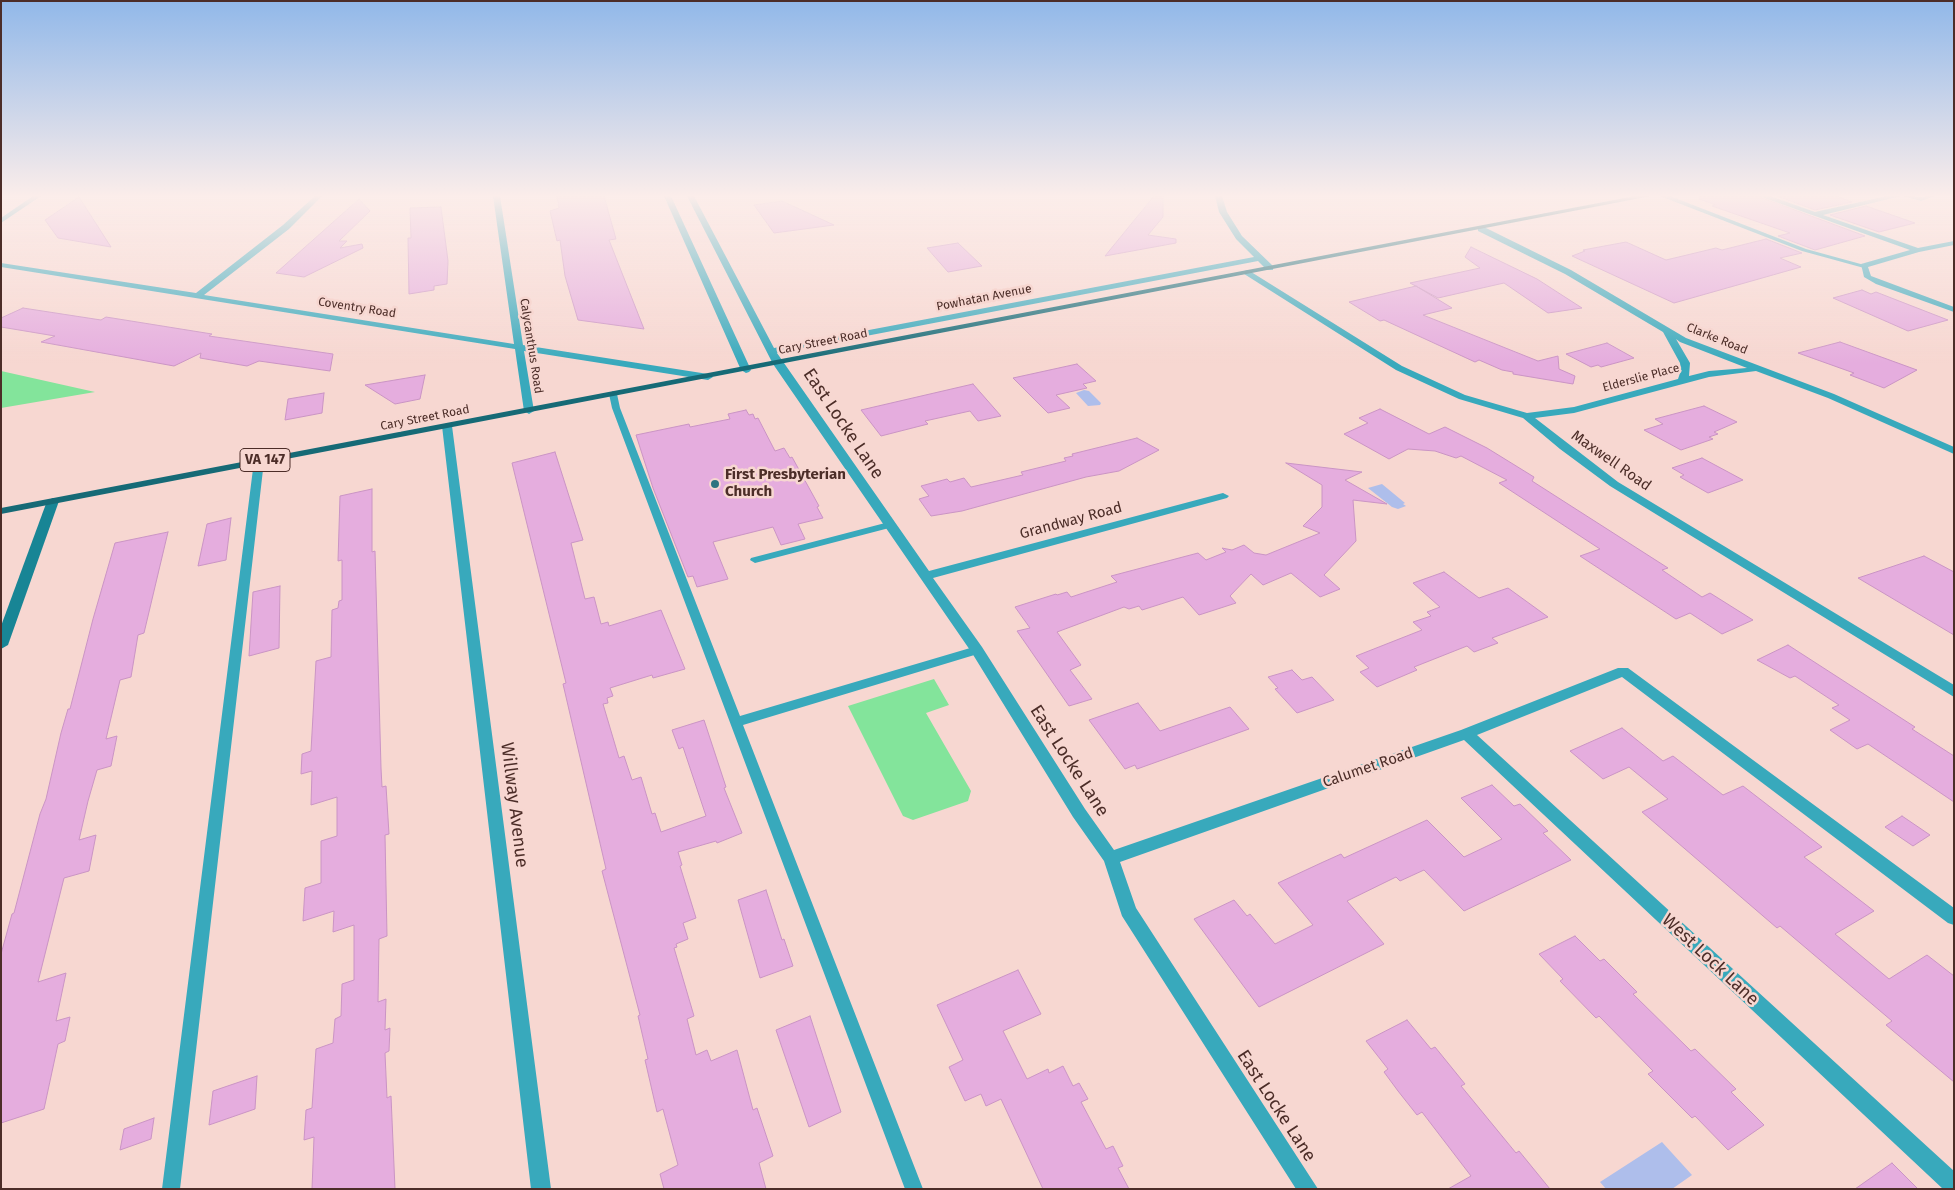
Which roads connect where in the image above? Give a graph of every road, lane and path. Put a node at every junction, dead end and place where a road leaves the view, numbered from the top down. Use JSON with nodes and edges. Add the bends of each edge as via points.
{"nodes":[{"id":1,"x":255,"y":252,"type":"edge"},
{"id":2,"x":504,"y":252,"type":"edge"},
{"id":3,"x":692,"y":252,"type":"edge"},
{"id":4,"x":719,"y":252,"type":"edge"},
{"id":5,"x":1254,"y":252,"type":"edge"},
{"id":6,"x":1359,"y":252,"type":"edge"},
{"id":7,"x":1526,"y":252,"type":"edge"},
{"id":8,"x":1810,"y":252,"type":"edge"},
{"id":9,"x":1913,"y":252,"type":"edge"},
{"id":10,"x":1260,"y":258,"type":"junction"},
{"id":11,"x":1,"y":265,"type":"edge"},
{"id":12,"x":1864,"y":266,"type":"junction"},
{"id":13,"x":1270,"y":268,"type":"junction"},
{"id":14,"x":1245,"y":272,"type":"junction"},
{"id":15,"x":199,"y":295,"type":"junction"},
{"id":16,"x":1954,"y":310,"type":"edge"},
{"id":17,"x":1667,"y":332,"type":"junction"},
{"id":18,"x":518,"y":346,"type":"junction"},
{"id":19,"x":775,"y":358,"type":"junction"},
{"id":20,"x":746,"y":370,"type":"junction"},
{"id":21,"x":1762,"y":371,"type":"junction"},
{"id":22,"x":708,"y":377,"type":"junction"},
{"id":23,"x":1683,"y":380,"type":"junction"},
{"id":24,"x":612,"y":394,"type":"junction"},
{"id":25,"x":529,"y":411,"type":"junction"},
{"id":26,"x":1528,"y":416,"type":"junction"},
{"id":27,"x":447,"y":426,"type":"junction"},
{"id":28,"x":1954,"y":451,"type":"edge"},
{"id":29,"x":259,"y":461,"type":"junction"},
{"id":30,"x":1223,"y":496,"type":"dead end"},
{"id":31,"x":53,"y":501,"type":"junction"},
{"id":32,"x":1,"y":511,"type":"edge"},
{"id":33,"x":889,"y":525,"type":"junction"},
{"id":34,"x":755,"y":560,"type":"dead end"},
{"id":35,"x":926,"y":576,"type":"junction"},
{"id":36,"x":1,"y":645,"type":"edge"},
{"id":37,"x":977,"y":650,"type":"junction"},
{"id":38,"x":1954,"y":692,"type":"edge"},
{"id":39,"x":737,"y":722,"type":"junction"},
{"id":40,"x":1466,"y":734,"type":"junction"},
{"id":41,"x":1111,"y":858,"type":"junction"},
{"id":42,"x":1954,"y":918,"type":"edge"},
{"id":43,"x":1954,"y":1185,"type":"edge"},
{"id":44,"x":171,"y":1189,"type":"edge"},
{"id":45,"x":541,"y":1189,"type":"edge"},
{"id":46,"x":914,"y":1189,"type":"edge"},
{"id":47,"x":1308,"y":1189,"type":"edge"}],
"edges":[{"from":1,"to":15,"type":"street"},
{"from":2,"to":18,"type":"street","name":"Calycanthus Road"},
{"from":3,"to":20,"type":"street"},
{"from":4,"to":19,"type":"street","name":"East Locke Lane"},
{"from":5,"to":10,"type":"street"},
{"from":6,"to":13,"type":"main road","name":"Cary Street Road","number":"VA 147"},
{"from":7,"to":17,"type":"street","name":"Clarke Road","via":[[1568,272]]},
{"from":8,"to":12,"type":"lane"},
{"from":9,"to":12,"type":"street"},
{"from":10,"to":13,"type":"street"},
{"from":10,"to":19,"type":"street","name":"Powhatan Avenue"},
{"from":11,"to":15,"type":"street","name":"Coventry Road"},
{"from":12,"to":16,"type":"street","via":[[1868,277]]},
{"from":13,"to":14,"type":"main road","name":"Cary Street Road","number":"VA 147"},
{"from":14,"to":19,"type":"main road","name":"Cary Street Road","number":"VA 147"},
{"from":14,"to":26,"type":"street","name":"Maxwell Road","via":[[1399,368],[1462,397]]},
{"from":15,"to":18,"type":"street","name":"Coventry Road"},
{"from":17,"to":21,"type":"street","name":"Clarke Road"},
{"from":17,"to":23,"type":"street","via":[[1685,364]]},
{"from":18,"to":22,"type":"street","name":"Coventry Road"},
{"from":18,"to":25,"type":"street","name":"Calycanthus Road"},
{"from":19,"to":20,"type":"main road","name":"Cary Street Road","number":"VA 147"},
{"from":19,"to":33,"type":"street","name":"East Locke Lane"},
{"from":20,"to":22,"type":"main road","name":"Cary Street Road","number":"VA 147"},
{"from":21,"to":23,"type":"street","name":"Elderslie Place","via":[[1724,372]]},
{"from":21,"to":28,"type":"street","name":"Clarke Road","via":[[1862,409]]},
{"from":22,"to":24,"type":"main road","name":"Cary Street Road","number":"VA 147"},
{"from":23,"to":26,"type":"street","name":"Elderslie Place","via":[[1558,413]]},
{"from":24,"to":25,"type":"main road","name":"Cary Street Road","number":"VA 147"},
{"from":24,"to":39,"type":"lane"},
{"from":25,"to":27,"type":"main road","name":"Cary Street Road","number":"VA 147"},
{"from":26,"to":38,"type":"street","name":"Maxwell Road","via":[[1614,484]]},
{"from":27,"to":29,"type":"main road","name":"Cary Street Road","number":"VA 147"},
{"from":27,"to":45,"type":"street","name":"Willway Avenue"},
{"from":29,"to":31,"type":"main road","name":"Cary Street Road","number":"VA 147"},
{"from":29,"to":44,"type":"lane"},
{"from":30,"to":35,"type":"street","name":"Grandway Road"},
{"from":31,"to":32,"type":"main road","name":"Cary Street Road","number":"VA 147"},
{"from":31,"to":36,"type":"street"},
{"from":33,"to":34,"type":"lane"},
{"from":33,"to":35,"type":"street","name":"East Locke Lane"},
{"from":35,"to":37,"type":"street","name":"East Locke Lane"},
{"from":37,"to":39,"type":"lane"},
{"from":37,"to":41,"type":"street","name":"East Locke Lane","via":[[1079,813]]},
{"from":39,"to":46,"type":"lane"},
{"from":40,"to":41,"type":"street","name":"Calumet Road"},
{"from":40,"to":42,"type":"street","name":"Calumet Road","via":[[1623,671]]},
{"from":40,"to":43,"type":"street","name":"West Lock Lane"},
{"from":41,"to":47,"type":"street","name":"East Locke Lane","via":[[1128,911]]}]}
